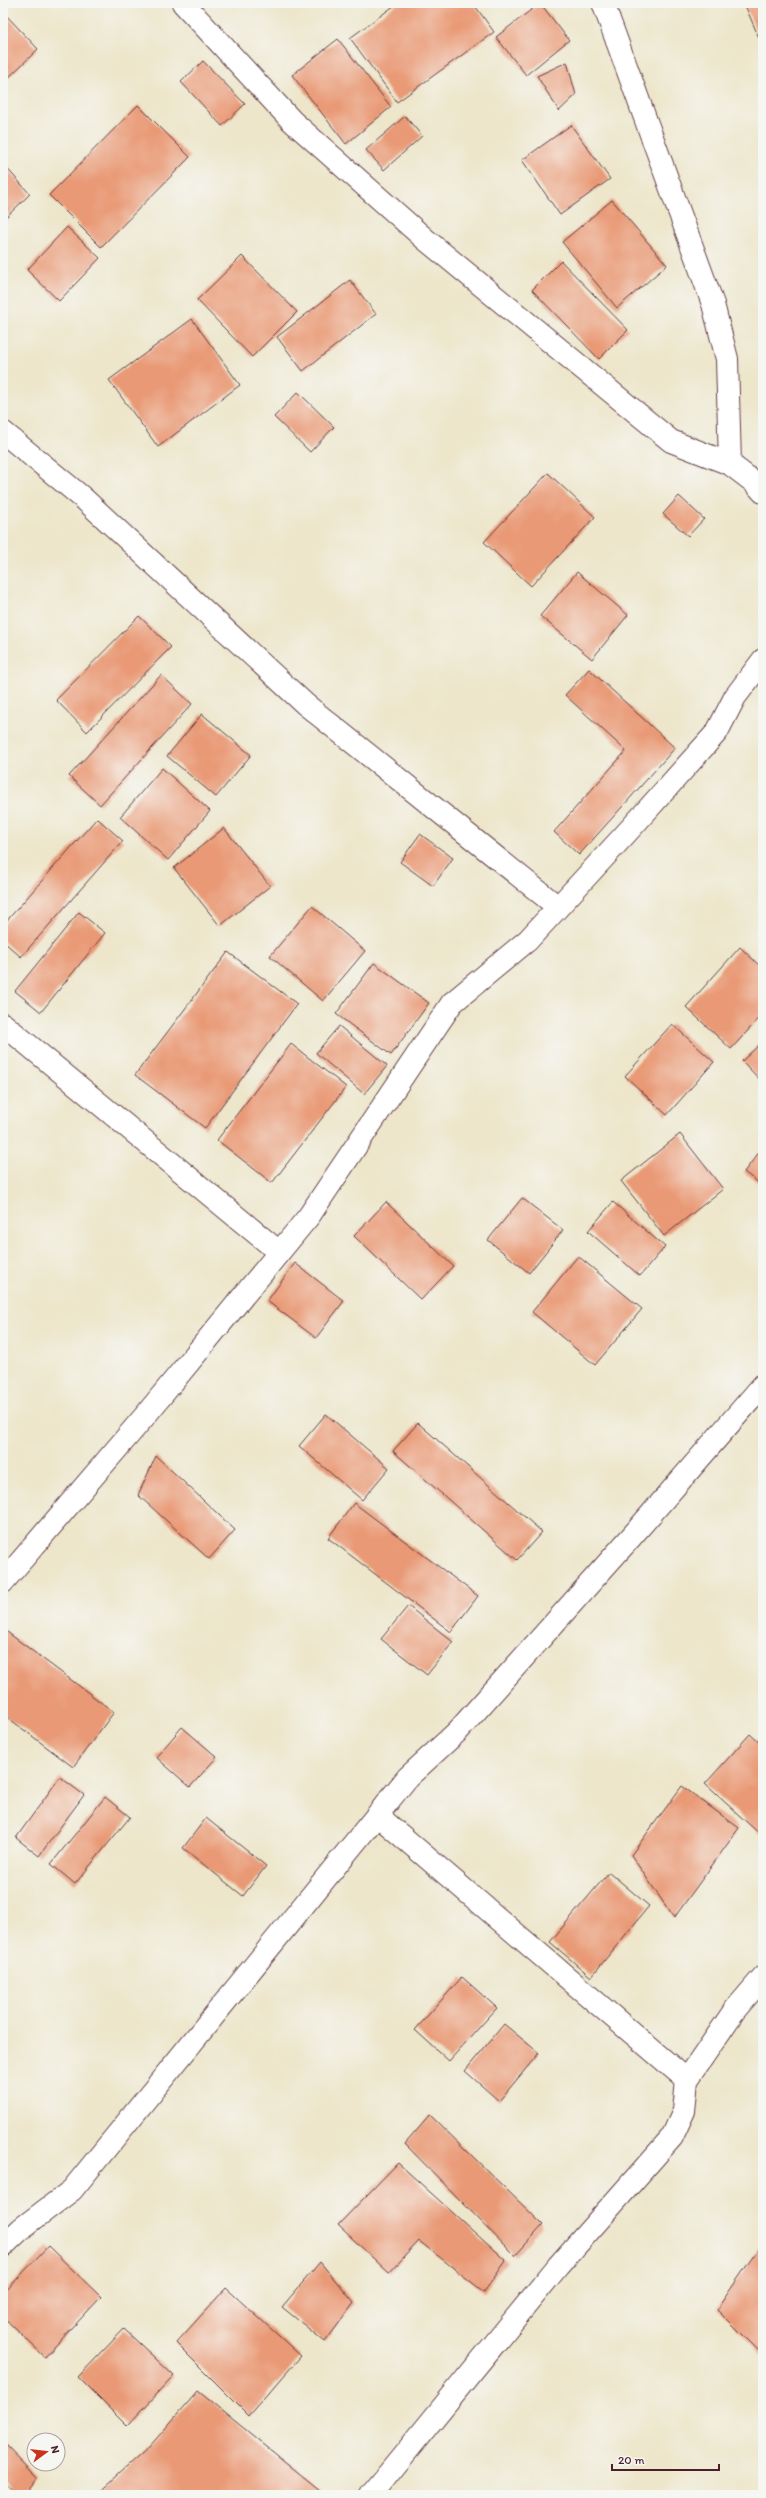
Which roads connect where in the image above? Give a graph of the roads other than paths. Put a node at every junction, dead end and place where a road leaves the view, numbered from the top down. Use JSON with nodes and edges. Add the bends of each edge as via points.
{"nodes":[{"id":1,"x":183,"y":3,"type":"edge"},
{"id":2,"x":603,"y":3,"type":"edge"},
{"id":3,"x":3,"y":432,"type":"edge"},
{"id":4,"x":730,"y":464,"type":"junction"},
{"id":5,"x":763,"y":492,"type":"edge"},
{"id":6,"x":763,"y":660,"type":"edge"},
{"id":7,"x":558,"y":907,"type":"junction"},
{"id":8,"x":3,"y":1024,"type":"edge"},
{"id":9,"x":279,"y":1252,"type":"junction"},
{"id":10,"x":763,"y":1385,"type":"edge"},
{"id":11,"x":3,"y":1582,"type":"edge"},
{"id":12,"x":377,"y":1815,"type":"junction"},
{"id":13,"x":763,"y":1978,"type":"edge"},
{"id":14,"x":687,"y":2080,"type":"junction"},
{"id":15,"x":3,"y":2246,"type":"edge"},
{"id":16,"x":372,"y":2495,"type":"edge"}],
"edges":[{"from":1,"to":4,"type":"street","via":[[292,121],[425,240],[671,441]]},
{"from":2,"to":4,"type":"street","via":[[713,304],[727,359]]},
{"from":3,"to":7,"type":"street","via":[[83,498],[304,704]]},
{"from":4,"to":5,"type":"street"},
{"from":6,"to":7,"type":"street","via":[[735,697],[717,732]]},
{"from":7,"to":9,"type":"street","via":[[528,940],[452,1003],[309,1216]]},
{"from":8,"to":9,"type":"street"},
{"from":9,"to":11,"type":"street","via":[[144,1417]]},
{"from":10,"to":12,"type":"street","via":[[511,1672],[458,1731],[408,1776]]},
{"from":12,"to":14,"type":"street"},
{"from":12,"to":15,"type":"street","via":[[316,1886],[72,2190],[22,2228]]},
{"from":13,"to":14,"type":"street","via":[[734,2011]]},
{"from":14,"to":16,"type":"street","via":[[684,2112],[672,2137],[558,2266]]}]}
